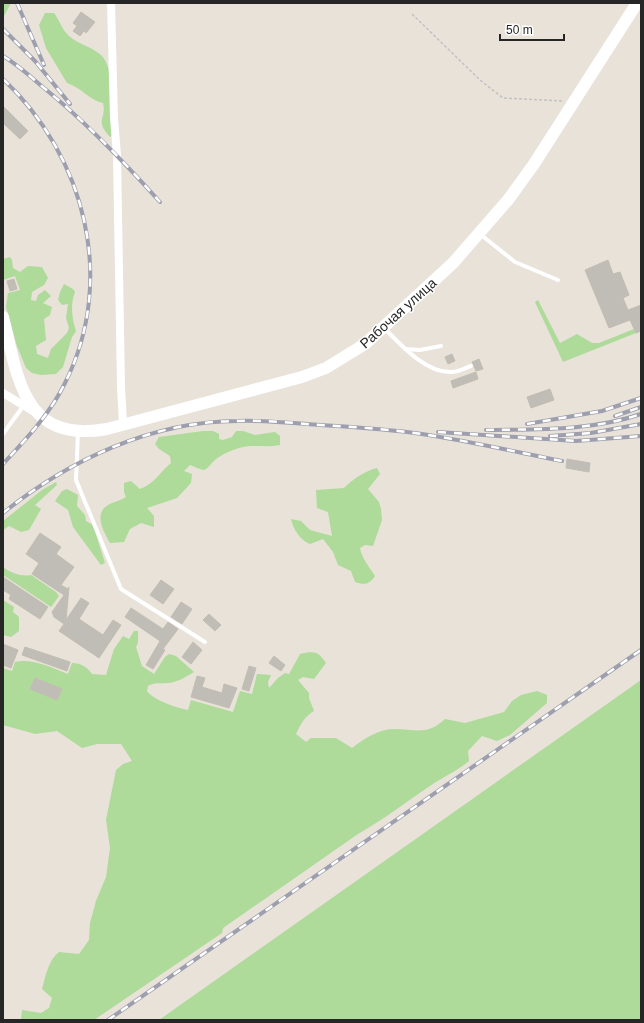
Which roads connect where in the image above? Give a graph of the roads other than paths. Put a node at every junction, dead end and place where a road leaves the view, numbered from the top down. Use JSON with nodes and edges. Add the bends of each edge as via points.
{"nodes":[{"id":1,"x":111,"y":3,"type":"edge"},
{"id":2,"x":637,"y":3,"type":"edge"},
{"id":3,"x":480,"y":234,"type":"junction"},
{"id":4,"x":558,"y":280,"type":"dead end"},
{"id":5,"x":3,"y":317,"type":"edge"},
{"id":6,"x":383,"y":328,"type":"junction"},
{"id":7,"x":441,"y":346,"type":"dead end"},
{"id":8,"x":405,"y":349,"type":"junction"},
{"id":9,"x":471,"y":366,"type":"dead end"},
{"id":10,"x":3,"y":393,"type":"edge"},
{"id":11,"x":24,"y":405,"type":"junction"},
{"id":12,"x":37,"y":414,"type":"junction"},
{"id":13,"x":123,"y":424,"type":"junction"},
{"id":14,"x":78,"y":431,"type":"junction"},
{"id":15,"x":3,"y":434,"type":"edge"},
{"id":16,"x":205,"y":642,"type":"dead end"}],
"edges":[{"from":1,"to":13,"type":"street"},
{"from":2,"to":3,"type":"street","name":"Рабочая улица","via":[[534,164]]},
{"from":3,"to":4,"type":"lane","via":[[515,262]]},
{"from":3,"to":6,"type":"street","name":"Рабочая улица","via":[[437,279]]},
{"from":5,"to":12,"type":"street","name":"Рабочая улица","via":[[20,387]]},
{"from":6,"to":8,"type":"lane"},
{"from":6,"to":13,"type":"street","name":"Рабочая улица","via":[[346,357],[302,377]]},
{"from":7,"to":8,"type":"lane","via":[[420,350]]},
{"from":8,"to":9,"type":"lane","via":[[414,358],[443,371],[452,373]]},
{"from":10,"to":11,"type":"street","name":"Рабочая улица"},
{"from":11,"to":12,"type":"street","name":"Рабочая улица"},
{"from":11,"to":15,"type":"lane"},
{"from":12,"to":14,"type":"street","name":"Рабочая улица","via":[[61,427]]},
{"from":13,"to":14,"type":"street","name":"Рабочая улица","via":[[91,432]]},
{"from":14,"to":16,"type":"lane","via":[[76,480],[121,588]]}]}
